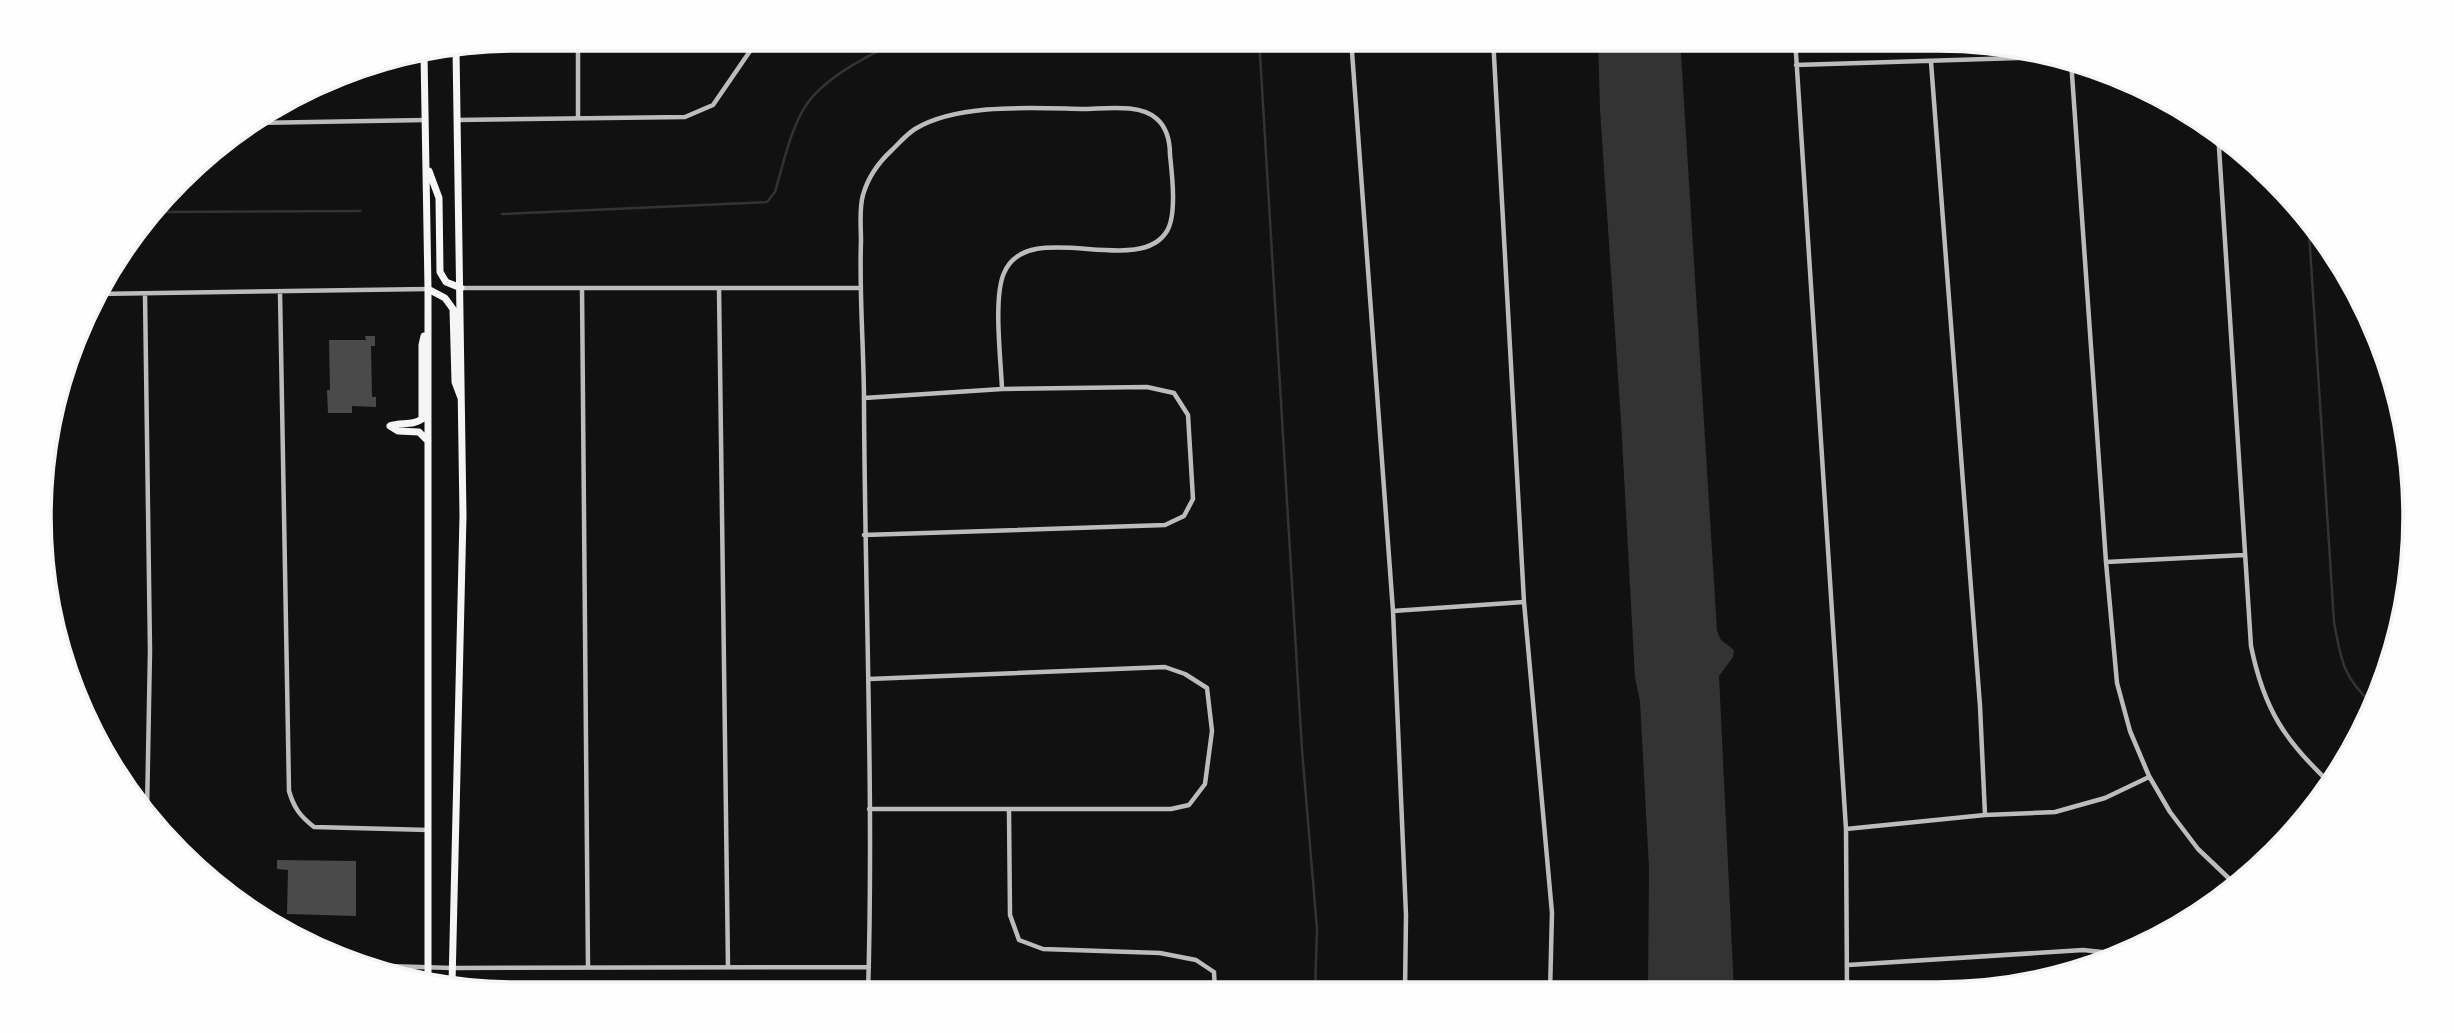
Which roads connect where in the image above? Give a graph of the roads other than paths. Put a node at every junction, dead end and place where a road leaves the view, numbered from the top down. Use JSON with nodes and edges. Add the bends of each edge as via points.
{"nodes":[{"id":1,"x":578,"y":51,"type":"edge"},
{"id":2,"x":750,"y":51,"type":"edge"},
{"id":3,"x":1352,"y":51,"type":"edge"},
{"id":4,"x":1494,"y":51,"type":"edge"},
{"id":5,"x":1795,"y":51,"type":"edge"},
{"id":6,"x":456,"y":55,"type":"edge"},
{"id":7,"x":2018,"y":58,"type":"edge"},
{"id":8,"x":425,"y":60,"type":"edge"},
{"id":9,"x":1931,"y":62,"type":"junction"},
{"id":10,"x":1796,"y":65,"type":"junction"},
{"id":11,"x":2072,"y":71,"type":"edge"},
{"id":12,"x":578,"y":118,"type":"junction"},
{"id":13,"x":426,"y":120,"type":"junction"},
{"id":14,"x":457,"y":120,"type":"junction"},
{"id":15,"x":268,"y":123,"type":"edge"},
{"id":16,"x":2219,"y":145,"type":"edge"},
{"id":17,"x":427,"y":164,"type":"junction"},
{"id":18,"x":461,"y":288,"type":"junction"},
{"id":19,"x":719,"y":288,"type":"junction"},
{"id":20,"x":859,"y":288,"type":"junction"},
{"id":21,"x":428,"y":289,"type":"junction"},
{"id":22,"x":582,"y":289,"type":"junction"},
{"id":23,"x":280,"y":292,"type":"junction"},
{"id":24,"x":108,"y":294,"type":"edge"},
{"id":25,"x":145,"y":294,"type":"junction"},
{"id":26,"x":428,"y":321,"type":"junction"},
{"id":27,"x":1002,"y":389,"type":"junction"},
{"id":28,"x":864,"y":398,"type":"junction"},
{"id":29,"x":462,"y":401,"type":"junction"},
{"id":30,"x":428,"y":441,"type":"junction"},
{"id":31,"x":864,"y":535,"type":"junction"},
{"id":32,"x":2244,"y":555,"type":"junction"},
{"id":33,"x":2106,"y":562,"type":"junction"},
{"id":34,"x":1524,"y":602,"type":"junction"},
{"id":35,"x":1392,"y":611,"type":"junction"},
{"id":36,"x":869,"y":679,"type":"junction"},
{"id":37,"x":2149,"y":776,"type":"junction"},
{"id":38,"x":2323,"y":777,"type":"edge"},
{"id":39,"x":147,"y":800,"type":"edge"},
{"id":40,"x":869,"y":809,"type":"junction"},
{"id":41,"x":1009,"y":811,"type":"junction"},
{"id":42,"x":1985,"y":815,"type":"junction"},
{"id":43,"x":1846,"y":829,"type":"junction"},
{"id":44,"x":430,"y":830,"type":"junction"},
{"id":45,"x":2230,"y":879,"type":"edge"},
{"id":46,"x":2102,"y":952,"type":"edge"},
{"id":47,"x":1848,"y":965,"type":"junction"},
{"id":48,"x":397,"y":966,"type":"edge"},
{"id":49,"x":428,"y":967,"type":"junction"},
{"id":50,"x":588,"y":967,"type":"junction"},
{"id":51,"x":729,"y":967,"type":"junction"},
{"id":52,"x":869,"y":967,"type":"junction"},
{"id":53,"x":452,"y":968,"type":"junction"},
{"id":54,"x":428,"y":973,"type":"edge"},
{"id":55,"x":452,"y":977,"type":"edge"},
{"id":56,"x":868,"y":982,"type":"edge"},
{"id":57,"x":1214,"y":982,"type":"edge"},
{"id":58,"x":1405,"y":982,"type":"edge"},
{"id":59,"x":1550,"y":982,"type":"edge"},
{"id":60,"x":1847,"y":982,"type":"edge"}],
"edges":[{"from":1,"to":12,"type":"street"},
{"from":2,"to":12,"type":"street","via":[[713,105],[685,117]]},
{"from":3,"to":35,"type":"street"},
{"from":4,"to":34,"type":"street"},
{"from":5,"to":10,"type":"street"},
{"from":6,"to":14,"type":"main road"},
{"from":7,"to":9,"type":"street"},
{"from":8,"to":13,"type":"main road"},
{"from":9,"to":10,"type":"street"},
{"from":9,"to":42,"type":"street"},
{"from":10,"to":43,"type":"street"},
{"from":11,"to":33,"type":"street"},
{"from":12,"to":14,"type":"street"},
{"from":13,"to":15,"type":"street"},
{"from":13,"to":17,"type":"main road"},
{"from":14,"to":18,"type":"main road"},
{"from":16,"to":32,"type":"street"},
{"from":17,"to":18,"type":"main road","via":[[439,198],[440,272],[446,282]]},
{"from":17,"to":21,"type":"main road"},
{"from":18,"to":22,"type":"street"},
{"from":18,"to":29,"type":"main road"},
{"from":19,"to":20,"type":"street"},
{"from":19,"to":22,"type":"street"},
{"from":19,"to":51,"type":"street"},
{"from":20,"to":27,"type":"street","via":[[862,196],[878,163],[914,130],[954,112],[1039,108],[1141,111],[1160,121],[1170,149],[1171,219],[1165,234],[1134,249],[1042,249],[1025,252],[1011,262],[1000,293]]},
{"from":20,"to":28,"type":"street"},
{"from":21,"to":23,"type":"street"},
{"from":21,"to":26,"type":"main road"},
{"from":21,"to":29,"type":"main road","via":[[445,298],[453,309],[455,382]]},
{"from":22,"to":50,"type":"street"},
{"from":23,"to":25,"type":"street"},
{"from":23,"to":44,"type":"street","via":[[289,790],[294,807],[314,827]]},
{"from":24,"to":25,"type":"street"},
{"from":25,"to":39,"type":"street"},
{"from":26,"to":30,"type":"main road"},
{"from":26,"to":30,"type":"main road","via":[[422,345],[422,419],[390,426],[419,432]]},
{"from":27,"to":28,"type":"street"},
{"from":27,"to":31,"type":"street","via":[[1147,387],[1174,393],[1188,415],[1193,499],[1184,516],[1165,525]]},
{"from":28,"to":31,"type":"street"},
{"from":29,"to":53,"type":"main road"},
{"from":30,"to":44,"type":"main road"},
{"from":31,"to":36,"type":"street"},
{"from":32,"to":33,"type":"street"},
{"from":32,"to":38,"type":"street","via":[[2251,646],[2264,696],[2289,740]]},
{"from":33,"to":37,"type":"street","via":[[2117,683]]},
{"from":34,"to":35,"type":"street"},
{"from":34,"to":59,"type":"street","via":[[1552,913]]},
{"from":35,"to":58,"type":"street"},
{"from":36,"to":40,"type":"street"},
{"from":36,"to":41,"type":"street","via":[[1166,667],[1207,688],[1212,731],[1205,784],[1189,805]]},
{"from":37,"to":42,"type":"street","via":[[2105,798],[2055,812]]},
{"from":37,"to":45,"type":"street","via":[[2198,849]]},
{"from":40,"to":41,"type":"street"},
{"from":40,"to":52,"type":"street"},
{"from":41,"to":57,"type":"street","via":[[1010,915],[1019,940],[1043,948],[1160,953],[1196,960],[1214,972]]},
{"from":42,"to":43,"type":"street"},
{"from":43,"to":47,"type":"street"},
{"from":44,"to":49,"type":"main road"},
{"from":46,"to":47,"type":"street"},
{"from":47,"to":60,"type":"street"},
{"from":48,"to":49,"type":"street"},
{"from":49,"to":53,"type":"street"},
{"from":49,"to":54,"type":"main road"},
{"from":50,"to":51,"type":"street"},
{"from":50,"to":53,"type":"street"},
{"from":51,"to":52,"type":"street"},
{"from":52,"to":56,"type":"street"},
{"from":53,"to":55,"type":"main road"}]}
